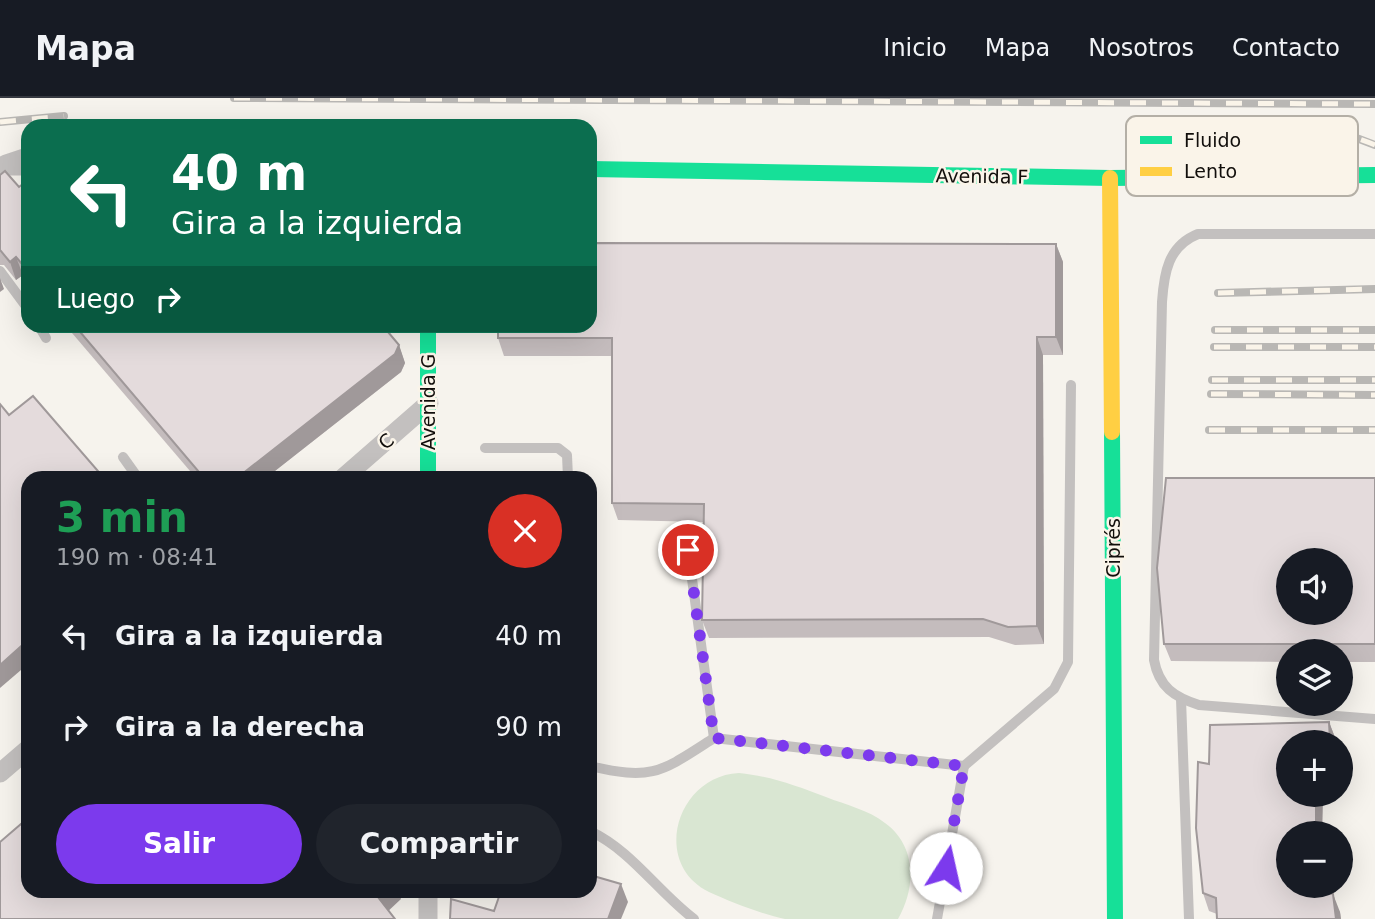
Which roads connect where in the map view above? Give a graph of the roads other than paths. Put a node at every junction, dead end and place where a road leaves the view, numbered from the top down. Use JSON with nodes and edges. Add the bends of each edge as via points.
{"nodes":[{"id":1,"x":21,"y":155,"type":"edge"},
{"id":2,"x":0,"y":164,"type":"edge"},
{"id":3,"x":21,"y":166,"type":"edge"},
{"id":4,"x":597,"y":169,"type":"edge"},
{"id":5,"x":1110,"y":178,"type":"junction"},
{"id":6,"x":1126,"y":178,"type":"edge"},
{"id":7,"x":1375,"y":234,"type":"edge"},
{"id":8,"x":0,"y":271,"type":"edge"},
{"id":9,"x":21,"y":300,"type":"edge"},
{"id":10,"x":43,"y":333,"type":"edge"},
{"id":11,"x":428,"y":333,"type":"edge"},
{"id":12,"x":46,"y":338,"type":"dead end"},
{"id":13,"x":1070,"y":385,"type":"dead end"},
{"id":14,"x":429,"y":403,"type":"junction"},
{"id":15,"x":485,"y":448,"type":"dead end"},
{"id":16,"x":123,"y":457,"type":"dead end"},
{"id":17,"x":133,"y":471,"type":"edge"},
{"id":18,"x":351,"y":471,"type":"edge"},
{"id":19,"x":428,"y":471,"type":"edge"},
{"id":20,"x":568,"y":471,"type":"edge"},
{"id":21,"x":688,"y":550,"type":"dead end"},
{"id":22,"x":1181,"y":699,"type":"junction"},
{"id":23,"x":1375,"y":719,"type":"edge"},
{"id":24,"x":714,"y":738,"type":"junction"},
{"id":25,"x":21,"y":755,"type":"edge"},
{"id":26,"x":964,"y":766,"type":"junction"},
{"id":27,"x":597,"y":768,"type":"edge"},
{"id":28,"x":0,"y":773,"type":"edge"},
{"id":29,"x":597,"y":835,"type":"edge"},
{"id":30,"x":428,"y":898,"type":"edge"},
{"id":31,"x":428,"y":919,"type":"edge"},
{"id":32,"x":694,"y":919,"type":"edge"},
{"id":33,"x":937,"y":919,"type":"edge"},
{"id":34,"x":1115,"y":919,"type":"edge"},
{"id":35,"x":1189,"y":919,"type":"edge"}],
"edges":[{"from":1,"to":2,"type":"lane"},
{"from":2,"to":3,"type":"street"},
{"from":4,"to":5,"type":"street","name":"Avenida F"},
{"from":5,"to":6,"type":"street","name":"Avenida F"},
{"from":5,"to":34,"type":"street","name":"Ciprés"},
{"from":7,"to":22,"type":"lane","via":[[1198,234],[1180,244],[1168,263],[1162,302],[1154,660],[1157,676]]},
{"from":8,"to":9,"type":"lane"},
{"from":10,"to":12,"type":"lane"},
{"from":11,"to":14,"type":"street","name":"Avenida G"},
{"from":13,"to":26,"type":"lane","via":[[1068,662],[1054,689]]},
{"from":14,"to":18,"type":"street","name":"C"},
{"from":14,"to":19,"type":"street","name":"Avenida G"},
{"from":15,"to":20,"type":"lane","via":[[558,448],[567,455]]},
{"from":16,"to":17,"type":"lane"},
{"from":21,"to":24,"type":"lane"},
{"from":22,"to":23,"type":"lane","via":[[1226,710]]},
{"from":22,"to":35,"type":"lane"},
{"from":24,"to":26,"type":"lane"},
{"from":24,"to":27,"type":"lane","via":[[655,773]]},
{"from":25,"to":28,"type":"street"},
{"from":26,"to":33,"type":"lane"},
{"from":29,"to":32,"type":"lane","via":[[639,865]]},
{"from":30,"to":31,"type":"street"}]}
